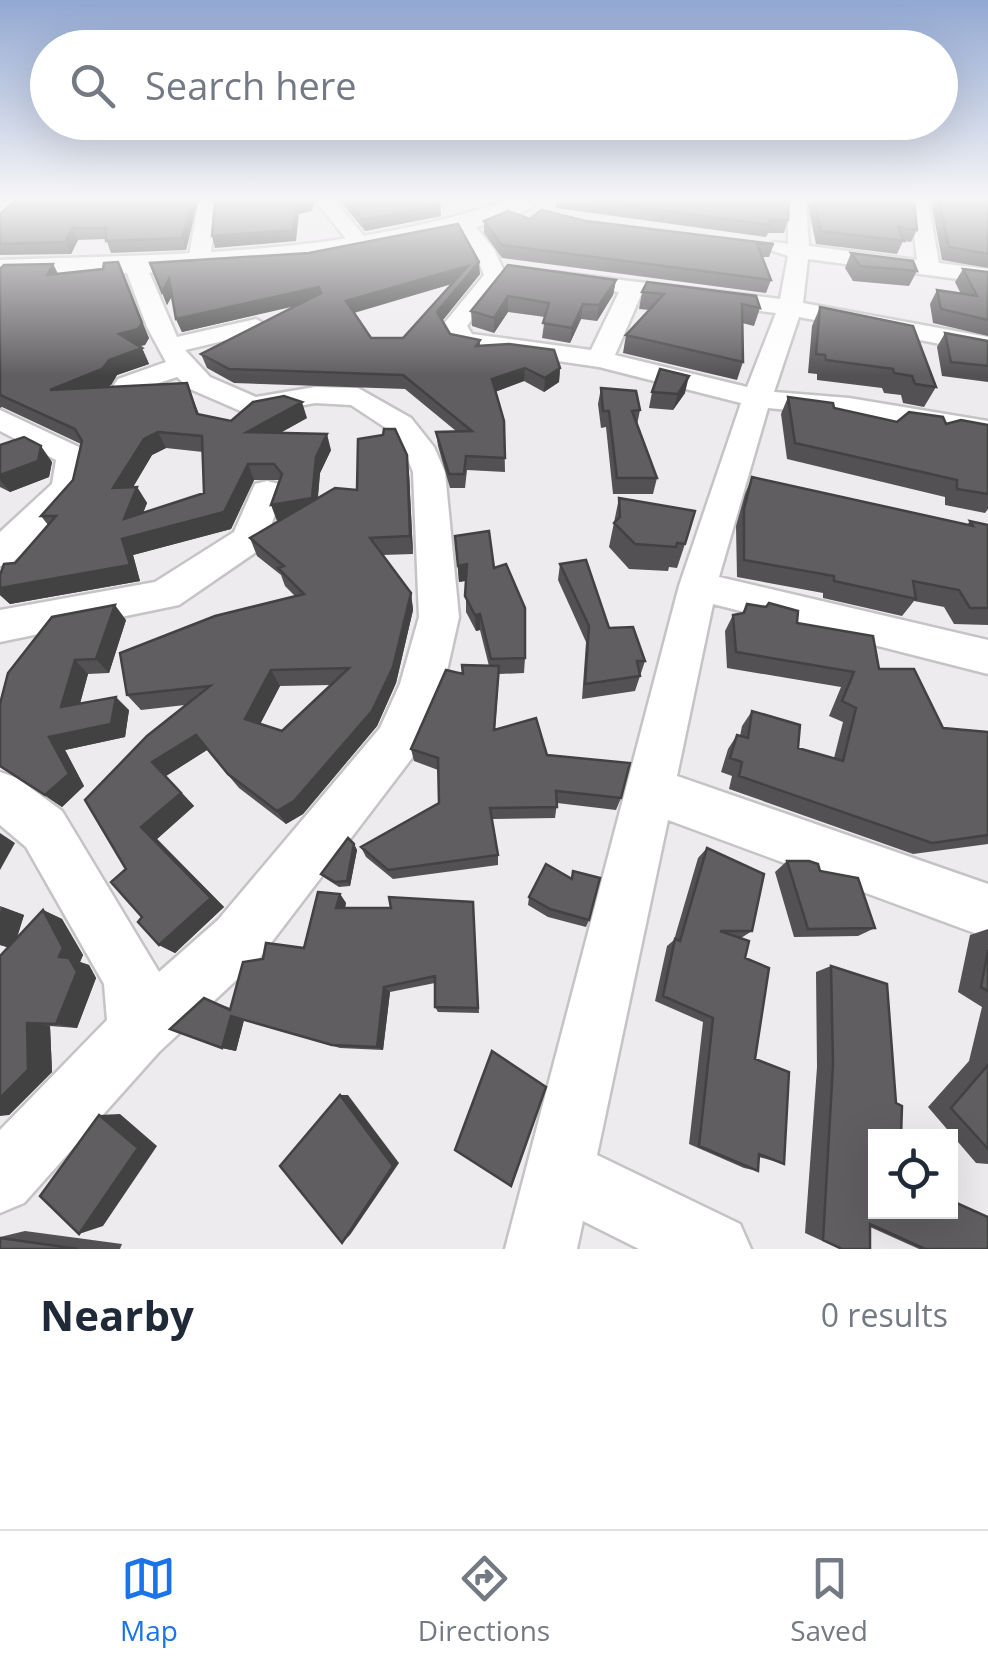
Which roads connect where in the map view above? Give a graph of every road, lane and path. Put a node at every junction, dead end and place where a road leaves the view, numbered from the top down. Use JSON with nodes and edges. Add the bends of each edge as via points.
{"nodes":[{"id":1,"x":216,"y":259,"type":"edge"},
{"id":2,"x":494,"y":259,"type":"edge"},
{"id":3,"x":799,"y":259,"type":"edge"},
{"id":4,"x":859,"y":259,"type":"edge"},
{"id":5,"x":928,"y":259,"type":"edge"},
{"id":6,"x":199,"y":261,"type":"joint"},
{"id":7,"x":135,"y":265,"type":"junction"},
{"id":8,"x":0,"y":268,"type":"edge"},
{"id":9,"x":929,"y":268,"type":"junction"},
{"id":10,"x":546,"y":275,"type":"edge"},
{"id":11,"x":988,"y":276,"type":"edge"},
{"id":12,"x":632,"y":286,"type":"junction"},
{"id":13,"x":790,"y":308,"type":"junction"},
{"id":14,"x":256,"y":326,"type":"edge"},
{"id":15,"x":988,"y":346,"type":"edge"},
{"id":16,"x":176,"y":356,"type":"junction"},
{"id":17,"x":600,"y":359,"type":"junction"},
{"id":18,"x":128,"y":386,"type":"edge"},
{"id":19,"x":760,"y":398,"type":"junction"},
{"id":20,"x":0,"y":418,"type":"edge"},
{"id":21,"x":988,"y":430,"type":"edge"},
{"id":22,"x":267,"y":492,"type":"dead end"},
{"id":23,"x":0,"y":554,"type":"edge"},
{"id":24,"x":698,"y":586,"type":"junction"},
{"id":25,"x":0,"y":626,"type":"edge"},
{"id":26,"x":988,"y":658,"type":"edge"},
{"id":27,"x":652,"y":791,"type":"junction"},
{"id":28,"x":0,"y":795,"type":"edge"},
{"id":29,"x":988,"y":911,"type":"edge"},
{"id":30,"x":138,"y":1031,"type":"junction"},
{"id":31,"x":556,"y":1172,"type":"junction"},
{"id":32,"x":0,"y":1179,"type":"edge"},
{"id":33,"x":542,"y":1249,"type":"edge"},
{"id":34,"x":715,"y":1249,"type":"edge"}],
"edges":[{"from":1,"to":6,"type":"main road"},
{"from":2,"to":17,"type":"street","via":[[502,269],[454,326],[463,341]]},
{"from":3,"to":13,"type":"street"},
{"from":4,"to":9,"type":"street"},
{"from":5,"to":9,"type":"street"},
{"from":6,"to":7,"type":"main road"},
{"from":7,"to":8,"type":"main road"},
{"from":7,"to":16,"type":"street"},
{"from":9,"to":11,"type":"street"},
{"from":10,"to":12,"type":"street"},
{"from":12,"to":13,"type":"street"},
{"from":12,"to":17,"type":"street"},
{"from":13,"to":15,"type":"street"},
{"from":13,"to":19,"type":"street"},
{"from":14,"to":16,"type":"street"},
{"from":16,"to":18,"type":"street"},
{"from":16,"to":30,"type":"street","via":[[211,388],[253,406],[315,395],[358,396],[400,424],[429,472],[439,618],[422,684],[396,743],[238,940]]},
{"from":17,"to":19,"type":"street"},
{"from":19,"to":21,"type":"street"},
{"from":19,"to":24,"type":"street","via":[[748,481]]},
{"from":20,"to":23,"type":"street","via":[[72,456],[68,488]]},
{"from":22,"to":25,"type":"street","via":[[249,539],[165,594]]},
{"from":24,"to":26,"type":"street"},
{"from":24,"to":27,"type":"street"},
{"from":27,"to":29,"type":"street"},
{"from":27,"to":31,"type":"street"},
{"from":28,"to":30,"type":"street","via":[[44,829],[133,978]]},
{"from":30,"to":32,"type":"street"},
{"from":31,"to":33,"type":"street"},
{"from":31,"to":34,"type":"street"}]}
